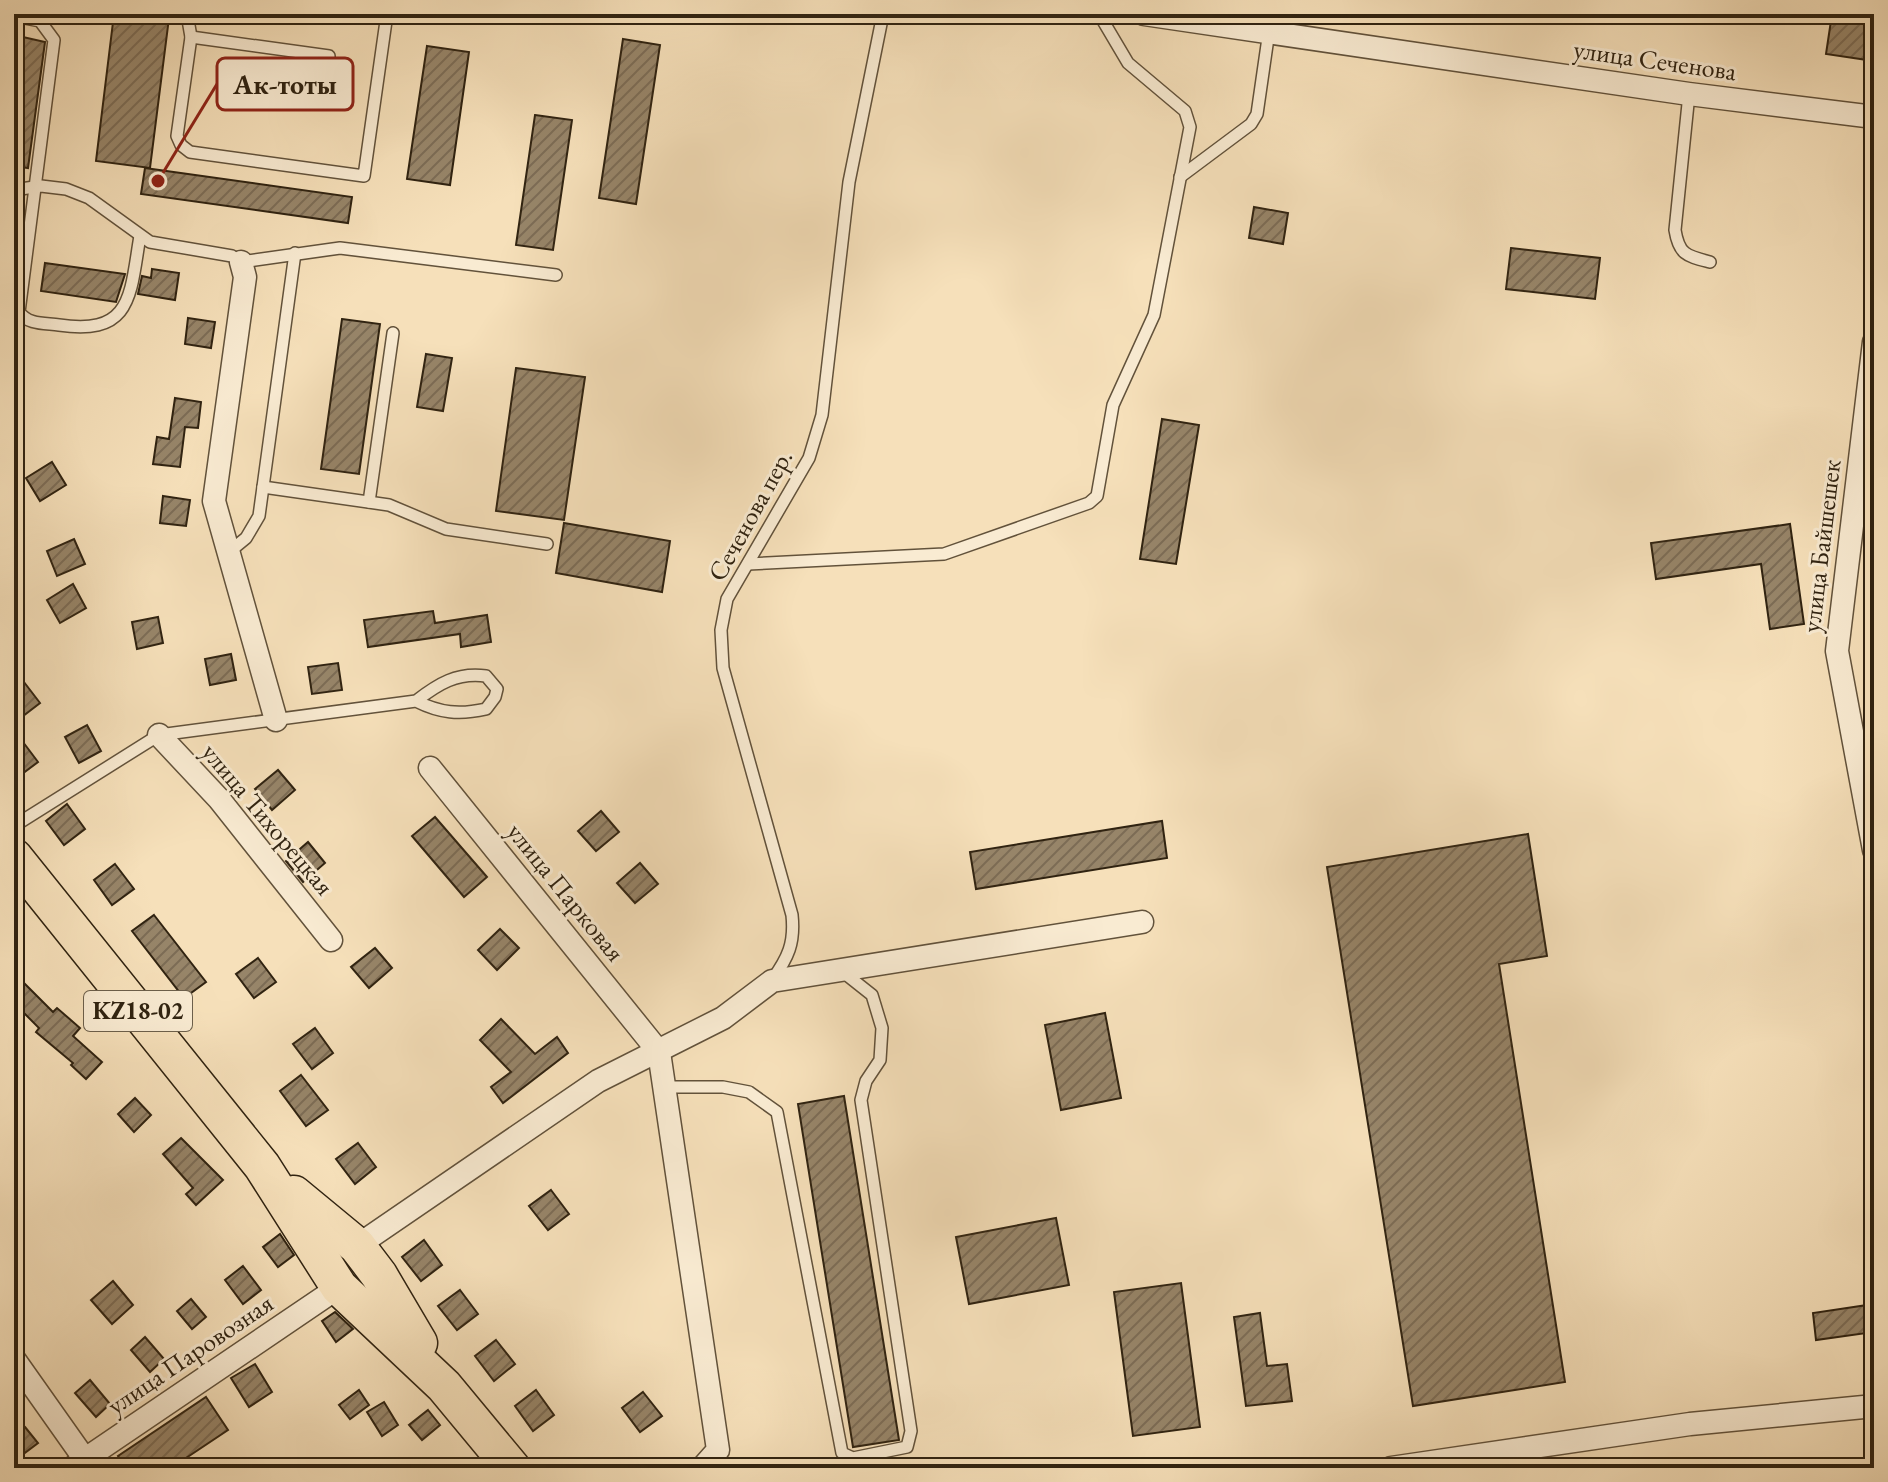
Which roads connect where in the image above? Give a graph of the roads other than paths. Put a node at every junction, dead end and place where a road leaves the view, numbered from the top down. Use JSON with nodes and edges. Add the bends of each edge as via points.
{"nodes":[{"id":1,"x":187,"y":14,"type":"edge"},
{"id":2,"x":387,"y":14,"type":"edge"},
{"id":3,"x":861,"y":14,"type":"edge"},
{"id":4,"x":1099,"y":14,"type":"edge"},
{"id":5,"x":1144,"y":14,"type":"edge"},
{"id":6,"x":14,"y":16,"type":"edge"},
{"id":7,"x":883,"y":16,"type":"edge"},
{"id":8,"x":1269,"y":31,"type":"junction"},
{"id":9,"x":191,"y":37,"type":"junction"},
{"id":10,"x":329,"y":56,"type":"dead end"},
{"id":11,"x":1689,"y":94,"type":"junction"},
{"id":12,"x":1874,"y":117,"type":"edge"},
{"id":13,"x":1180,"y":177,"type":"junction"},
{"id":14,"x":36,"y":187,"type":"junction"},
{"id":15,"x":14,"y":190,"type":"edge"},
{"id":16,"x":140,"y":236,"type":"junction"},
{"id":17,"x":295,"y":253,"type":"junction"},
{"id":18,"x":241,"y":262,"type":"junction"},
{"id":19,"x":1710,"y":262,"type":"dead end"},
{"id":20,"x":556,"y":275,"type":"dead end"},
{"id":21,"x":393,"y":333,"type":"dead end"},
{"id":22,"x":1874,"y":342,"type":"edge"},
{"id":23,"x":263,"y":487,"type":"junction"},
{"id":24,"x":369,"y":502,"type":"junction"},
{"id":25,"x":547,"y":544,"type":"dead end"},
{"id":26,"x":229,"y":553,"type":"junction"},
{"id":27,"x":748,"y":564,"type":"junction"},
{"id":28,"x":416,"y":701,"type":"junction"},
{"id":29,"x":276,"y":720,"type":"junction"},
{"id":30,"x":159,"y":735,"type":"junction"},
{"id":31,"x":430,"y":768,"type":"dead end"},
{"id":32,"x":14,"y":826,"type":"edge"},
{"id":33,"x":1874,"y":850,"type":"edge"},
{"id":34,"x":14,"y":857,"type":"edge"},
{"id":35,"x":1142,"y":922,"type":"dead end"},
{"id":36,"x":331,"y":940,"type":"dead end"},
{"id":37,"x":840,"y":969,"type":"junction"},
{"id":38,"x":772,"y":981,"type":"junction"},
{"id":39,"x":659,"y":1052,"type":"junction"},
{"id":40,"x":664,"y":1087,"type":"junction"},
{"id":41,"x":338,"y":1243,"type":"junction"},
{"id":42,"x":357,"y":1286,"type":"junction"},
{"id":43,"x":14,"y":1359,"type":"edge"},
{"id":44,"x":1874,"y":1406,"type":"edge"},
{"id":45,"x":83,"y":1465,"type":"edge"},
{"id":46,"x":1404,"y":1467,"type":"edge"},
{"id":47,"x":512,"y":1468,"type":"edge"},
{"id":48,"x":702,"y":1468,"type":"edge"}],
"edges":[{"from":1,"to":9,"type":"lane"},
{"from":2,"to":9,"type":"lane","via":[[364,176],[190,152],[181,145],[177,136]]},
{"from":3,"to":7,"type":"lane"},
{"from":4,"to":13,"type":"lane","via":[[1128,63],[1185,111],[1190,127]]},
{"from":5,"to":8,"type":"street","name":"улица Сеченова"},
{"from":6,"to":14,"type":"lane","via":[[40,21],[54,40]]},
{"from":7,"to":27,"type":"lane","name":"Сеченова пер.","via":[[849,182],[822,415],[809,458]]},
{"from":8,"to":11,"type":"street","name":"улица Сеченова"},
{"from":8,"to":13,"type":"lane","via":[[1251,124]]},
{"from":9,"to":10,"type":"lane"},
{"from":11,"to":12,"type":"street","name":"улица Сеченова"},
{"from":11,"to":19,"type":"lane","via":[[1675,230],[1684,255]]},
{"from":13,"to":27,"type":"lane","via":[[1154,315],[1113,405],[1097,496],[925,558]]},
{"from":14,"to":15,"type":"lane"},
{"from":14,"to":16,"type":"lane","via":[[66,189],[89,198]]},
{"from":14,"to":16,"type":"lane","via":[[19,312],[23,318],[82,329],[117,318],[128,303]]},
{"from":16,"to":18,"type":"lane"},
{"from":17,"to":18,"type":"lane"},
{"from":17,"to":20,"type":"lane","via":[[352,248]]},
{"from":17,"to":23,"type":"lane"},
{"from":18,"to":26,"type":"street","via":[[245,277],[214,501]]},
{"from":21,"to":24,"type":"lane"},
{"from":22,"to":33,"type":"street","name":"улица Байшешек","via":[[1837,651]]},
{"from":23,"to":24,"type":"lane"},
{"from":23,"to":26,"type":"lane","via":[[255,527]]},
{"from":24,"to":25,"type":"lane","via":[[446,529]]},
{"from":26,"to":29,"type":"street"},
{"from":27,"to":38,"type":"lane","name":"Сеченова пер.","via":[[727,599],[722,655],[792,915],[794,936],[787,960]]},
{"from":28,"to":28,"type":"lane","via":[[461,714],[486,709],[497,689],[486,676],[473,674],[438,684]]},
{"from":28,"to":29,"type":"lane"},
{"from":29,"to":30,"type":"lane"},
{"from":30,"to":32,"type":"lane"},
{"from":30,"to":36,"type":"street","name":"улица Тихорецкая","via":[[219,799]]},
{"from":31,"to":39,"type":"street","name":"улица Парковая"},
{"from":34,"to":41,"type":"highway","number":"KZ18-02","via":[[262,1166]]},
{"from":35,"to":37,"type":"street"},
{"from":37,"to":38,"type":"street"},
{"from":37,"to":40,"type":"lane","via":[[872,995],[882,1028],[880,1060],[861,1100],[911,1431],[907,1447],[853,1458],[842,1453],[777,1112],[749,1092]]},
{"from":38,"to":39,"type":"street","via":[[723,1018]]},
{"from":39,"to":40,"type":"street"},
{"from":39,"to":41,"type":"street","via":[[598,1081]]},
{"from":40,"to":48,"type":"street","via":[[718,1450]]},
{"from":41,"to":42,"type":"highway","number":"KZ18-02"},
{"from":42,"to":45,"type":"street","name":"улица Паровозная"},
{"from":42,"to":47,"type":"highway","number":"KZ18-02"},
{"from":43,"to":45,"type":"street"},
{"from":44,"to":46,"type":"street","via":[[1690,1424]]}]}
